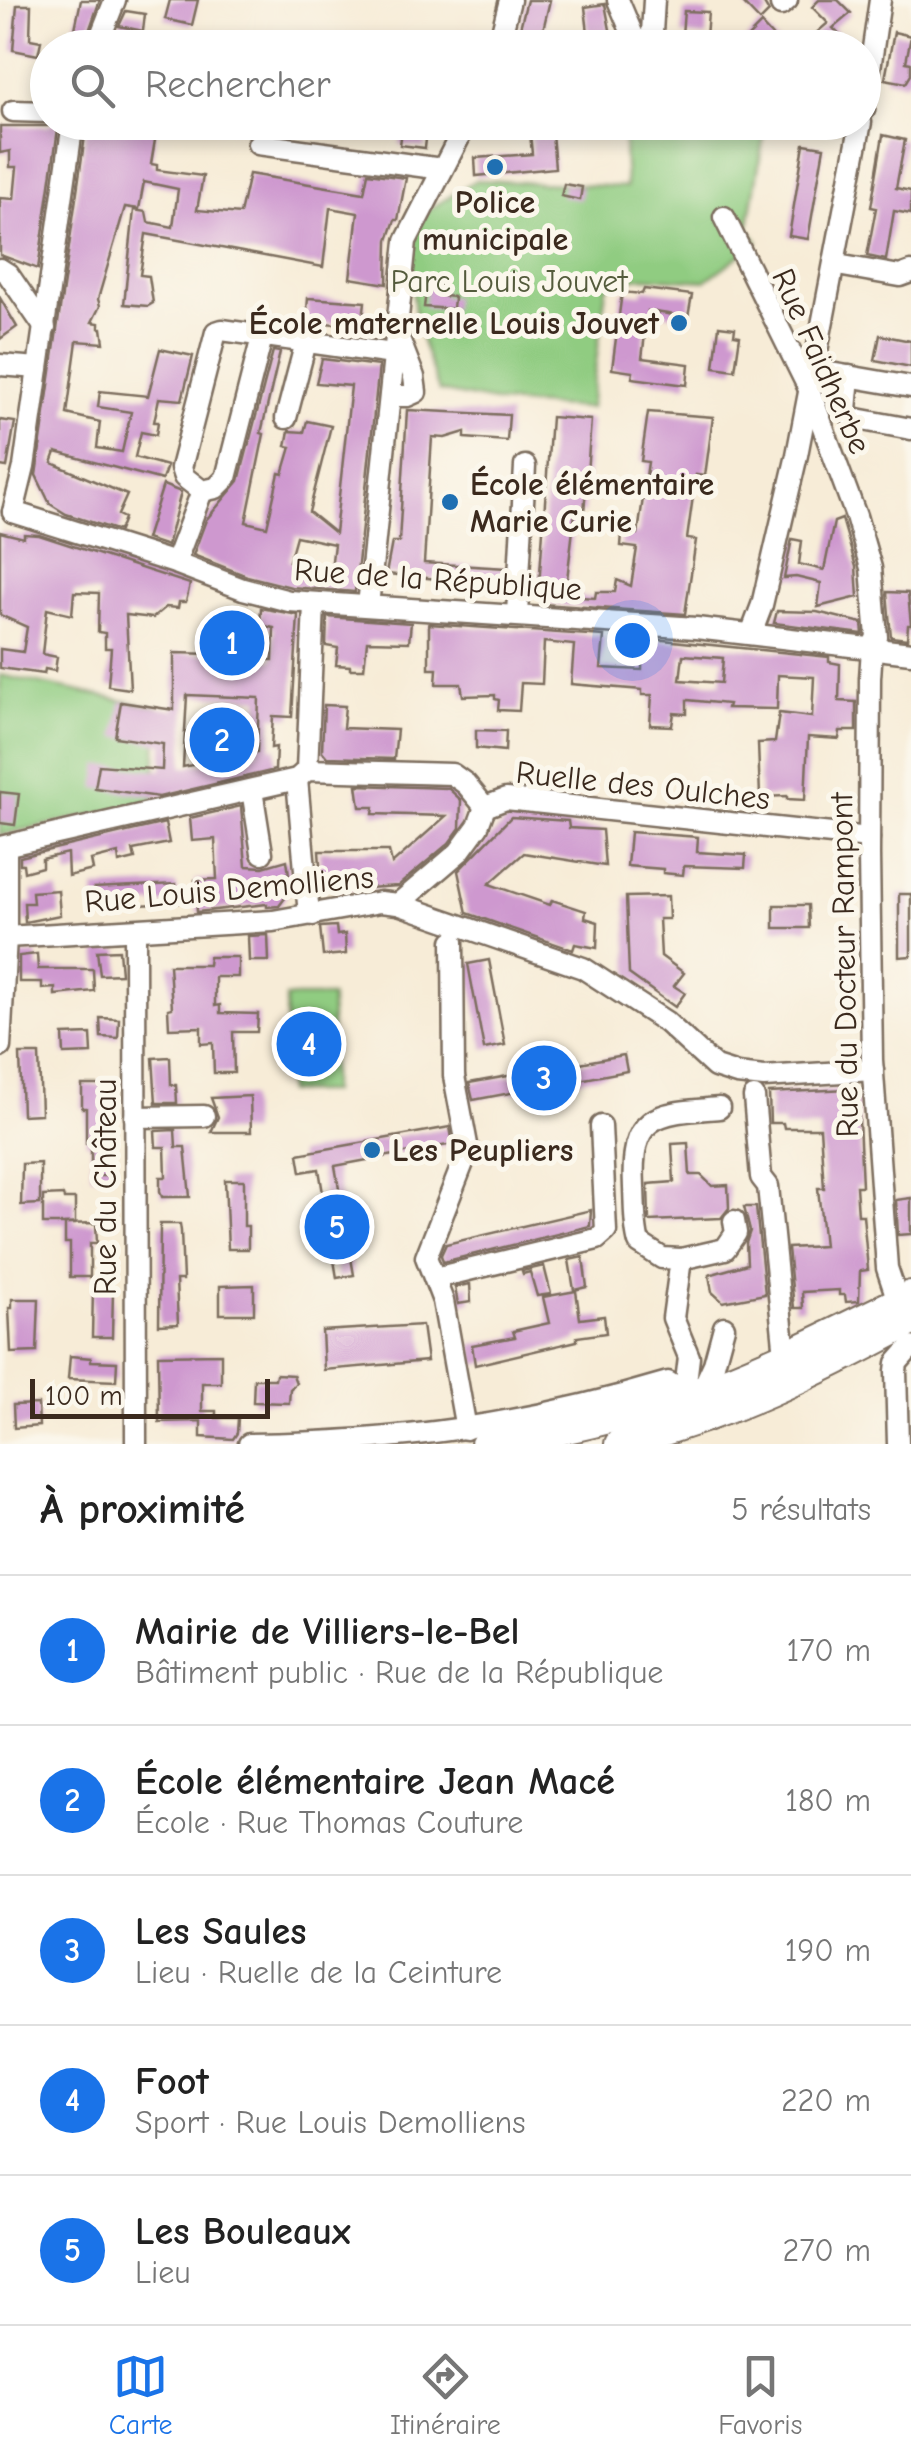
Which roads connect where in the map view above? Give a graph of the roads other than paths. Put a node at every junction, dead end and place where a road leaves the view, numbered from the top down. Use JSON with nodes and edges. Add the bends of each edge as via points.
{"nodes":[{"id":1,"x":115,"y":0,"type":"edge"},
{"id":2,"x":510,"y":0,"type":"edge"},
{"id":3,"x":618,"y":0,"type":"edge"},
{"id":4,"x":654,"y":0,"type":"edge"},
{"id":5,"x":880,"y":0,"type":"edge"},
{"id":6,"x":103,"y":30,"type":"edge"},
{"id":7,"x":502,"y":30,"type":"edge"},
{"id":8,"x":631,"y":30,"type":"edge"},
{"id":9,"x":652,"y":30,"type":"edge"},
{"id":10,"x":876,"y":30,"type":"edge"},
{"id":11,"x":13,"y":111,"type":"dead end"},
{"id":12,"x":30,"y":111,"type":"edge"},
{"id":13,"x":71,"y":140,"type":"edge"},
{"id":14,"x":457,"y":140,"type":"edge"},
{"id":15,"x":858,"y":140,"type":"edge"},
{"id":16,"x":258,"y":144,"type":"dead end"},
{"id":17,"x":386,"y":148,"type":"dead end"},
{"id":18,"x":443,"y":167,"type":"junction"},
{"id":19,"x":724,"y":217,"type":"dead end"},
{"id":20,"x":843,"y":266,"type":"dead end"},
{"id":21,"x":4,"y":272,"type":"edge"},
{"id":22,"x":911,"y":272,"type":"edge"},
{"id":23,"x":51,"y":283,"type":"junction"},
{"id":24,"x":45,"y":328,"type":"junction"},
{"id":25,"x":396,"y":331,"type":"junction"},
{"id":26,"x":262,"y":336,"type":"junction"},
{"id":27,"x":306,"y":342,"type":"junction"},
{"id":28,"x":393,"y":354,"type":"junction"},
{"id":29,"x":0,"y":364,"type":"edge"},
{"id":30,"x":38,"y":368,"type":"junction"},
{"id":31,"x":850,"y":376,"type":"junction"},
{"id":32,"x":811,"y":378,"type":"junction"},
{"id":33,"x":911,"y":387,"type":"edge"},
{"id":34,"x":390,"y":396,"type":"junction"},
{"id":35,"x":286,"y":418,"type":"dead end"},
{"id":36,"x":911,"y":429,"type":"edge"},
{"id":37,"x":525,"y":466,"type":"dead end"},
{"id":38,"x":202,"y":491,"type":"junction"},
{"id":39,"x":6,"y":519,"type":"edge"},
{"id":40,"x":175,"y":563,"type":"junction"},
{"id":41,"x":314,"y":604,"type":"junction"},
{"id":42,"x":368,"y":606,"type":"junction"},
{"id":43,"x":518,"y":614,"type":"junction"},
{"id":44,"x":751,"y":634,"type":"junction"},
{"id":45,"x":872,"y":648,"type":"junction"},
{"id":46,"x":911,"y":653,"type":"edge"},
{"id":47,"x":302,"y":775,"type":"junction"},
{"id":48,"x":252,"y":790,"type":"junction"},
{"id":49,"x":485,"y":807,"type":"junction"},
{"id":50,"x":869,"y":838,"type":"junction"},
{"id":51,"x":3,"y":847,"type":"edge"},
{"id":52,"x":262,"y":852,"type":"dead end"},
{"id":53,"x":398,"y":904,"type":"junction"},
{"id":54,"x":313,"y":915,"type":"junction"},
{"id":55,"x":135,"y":930,"type":"junction"},
{"id":56,"x":6,"y":938,"type":"junction"},
{"id":57,"x":453,"y":942,"type":"dead end"},
{"id":58,"x":0,"y":1047,"type":"edge"},
{"id":59,"x":874,"y":1070,"type":"junction"},
{"id":60,"x":754,"y":1097,"type":"dead end"},
{"id":61,"x":720,"y":1108,"type":"dead end"},
{"id":62,"x":204,"y":1116,"type":"dead end"},
{"id":63,"x":135,"y":1117,"type":"junction"},
{"id":64,"x":601,"y":1126,"type":"dead end"},
{"id":65,"x":734,"y":1221,"type":"dead end"},
{"id":66,"x":681,"y":1260,"type":"junction"},
{"id":67,"x":435,"y":1278,"type":"junction"},
{"id":68,"x":900,"y":1295,"type":"edge"},
{"id":69,"x":724,"y":1327,"type":"dead end"},
{"id":70,"x":911,"y":1347,"type":"edge"},
{"id":71,"x":785,"y":1355,"type":"junction"},
{"id":72,"x":685,"y":1395,"type":"junction"},
{"id":73,"x":699,"y":1430,"type":"edge"},
{"id":74,"x":476,"y":1437,"type":"edge"},
{"id":75,"x":136,"y":1444,"type":"edge"},
{"id":76,"x":249,"y":1444,"type":"edge"},
{"id":77,"x":619,"y":1444,"type":"edge"},
{"id":78,"x":898,"y":1444,"type":"edge"}],
"edges":[{"from":1,"to":6,"type":"street"},
{"from":2,"to":7,"type":"street"},
{"from":3,"to":8,"type":"street"},
{"from":4,"to":9,"type":"street"},
{"from":5,"to":10,"type":"street"},
{"from":11,"to":12,"type":"street"},
{"from":13,"to":23,"type":"street"},
{"from":14,"to":18,"type":"street"},
{"from":15,"to":32,"type":"street"},
{"from":16,"to":18,"type":"street"},
{"from":17,"to":18,"type":"street","via":[[436,155]]},
{"from":18,"to":25,"type":"street","via":[[406,241]]},
{"from":19,"to":32,"type":"street","name":"Rue Faidherbe"},
{"from":20,"to":22,"type":"street"},
{"from":21,"to":23,"type":"street"},
{"from":21,"to":24,"type":"street"},
{"from":23,"to":24,"type":"street"},
{"from":24,"to":30,"type":"street"},
{"from":25,"to":28,"type":"street"},
{"from":25,"to":34,"type":"street","via":[[416,392]]},
{"from":26,"to":27,"type":"street"},
{"from":26,"to":38,"type":"street","via":[[226,478]]},
{"from":26,"to":38,"type":"street","via":[[222,330],[212,338],[181,468]]},
{"from":27,"to":28,"type":"street"},
{"from":27,"to":35,"type":"street"},
{"from":28,"to":34,"type":"street"},
{"from":29,"to":30,"type":"street"},
{"from":30,"to":39,"type":"street","via":[[24,467]]},
{"from":31,"to":32,"type":"street"},
{"from":31,"to":33,"type":"street"},
{"from":31,"to":36,"type":"street","via":[[846,410],[852,418]]},
{"from":32,"to":44,"type":"street"},
{"from":32,"to":45,"type":"street","name":"Rue Faidherbe","via":[[871,568],[877,638]]},
{"from":34,"to":42,"type":"street"},
{"from":37,"to":43,"type":"street"},
{"from":38,"to":40,"type":"street"},
{"from":39,"to":40,"type":"street","name":"Rue de la République"},
{"from":40,"to":41,"type":"street","name":"Rue de la République","via":[[244,589]]},
{"from":41,"to":42,"type":"street","name":"Rue de la République"},
{"from":41,"to":47,"type":"street"},
{"from":42,"to":43,"type":"street","name":"Rue de la République"},
{"from":43,"to":44,"type":"street","name":"Rue de la République"},
{"from":44,"to":45,"type":"street","name":"Rue de la République"},
{"from":45,"to":46,"type":"street","name":"Rue de la République"},
{"from":45,"to":50,"type":"street","name":"Rue du Docteur Rampont"},
{"from":47,"to":48,"type":"street"},
{"from":47,"to":49,"type":"street","via":[[452,774]]},
{"from":47,"to":54,"type":"street"},
{"from":48,"to":51,"type":"street"},
{"from":48,"to":52,"type":"street"},
{"from":49,"to":50,"type":"street","name":"Ruelle des Oulches","via":[[506,799]]},
{"from":49,"to":53,"type":"street","name":"Ruelle des Oulches","via":[[459,852]]},
{"from":50,"to":59,"type":"street","name":"Rue du Docteur Rampont"},
{"from":51,"to":56,"type":"street"},
{"from":53,"to":54,"type":"street","name":"Rue Louis Demolliens"},
{"from":53,"to":59,"type":"street","via":[[583,968],[666,1022],[714,1067],[764,1077]]},
{"from":54,"to":55,"type":"street","name":"Rue Louis Demolliens"},
{"from":55,"to":56,"type":"street","name":"Rue Louis Demolliens"},
{"from":55,"to":63,"type":"street","name":"Rue du Château"},
{"from":56,"to":58,"type":"street"},
{"from":57,"to":67,"type":"street","via":[[454,1076],[468,1150],[426,1257]]},
{"from":59,"to":68,"type":"street","name":"Rue du Docteur Rampont"},
{"from":60,"to":71,"type":"street"},
{"from":61,"to":66,"type":"street","via":[[652,1120],[634,1147],[639,1243],[662,1258]]},
{"from":62,"to":63,"type":"street"},
{"from":63,"to":75,"type":"street","name":"Rue du Château"},
{"from":64,"to":67,"type":"street","via":[[606,1231],[597,1239]]},
{"from":65,"to":66,"type":"street","via":[[736,1234],[725,1249]]},
{"from":66,"to":72,"type":"street","via":[[673,1318],[689,1358]]},
{"from":67,"to":74,"type":"street"},
{"from":68,"to":71,"type":"main road"},
{"from":68,"to":73,"type":"main road","via":[[867,1346]]},
{"from":69,"to":72,"type":"street","via":[[714,1364]]},
{"from":70,"to":78,"type":"street","via":[[896,1371]]},
{"from":71,"to":72,"type":"main road"},
{"from":72,"to":73,"type":"main road"},
{"from":72,"to":74,"type":"main road","via":[[572,1427]]},
{"from":73,"to":77,"type":"main road"},
{"from":74,"to":76,"type":"street"}]}
